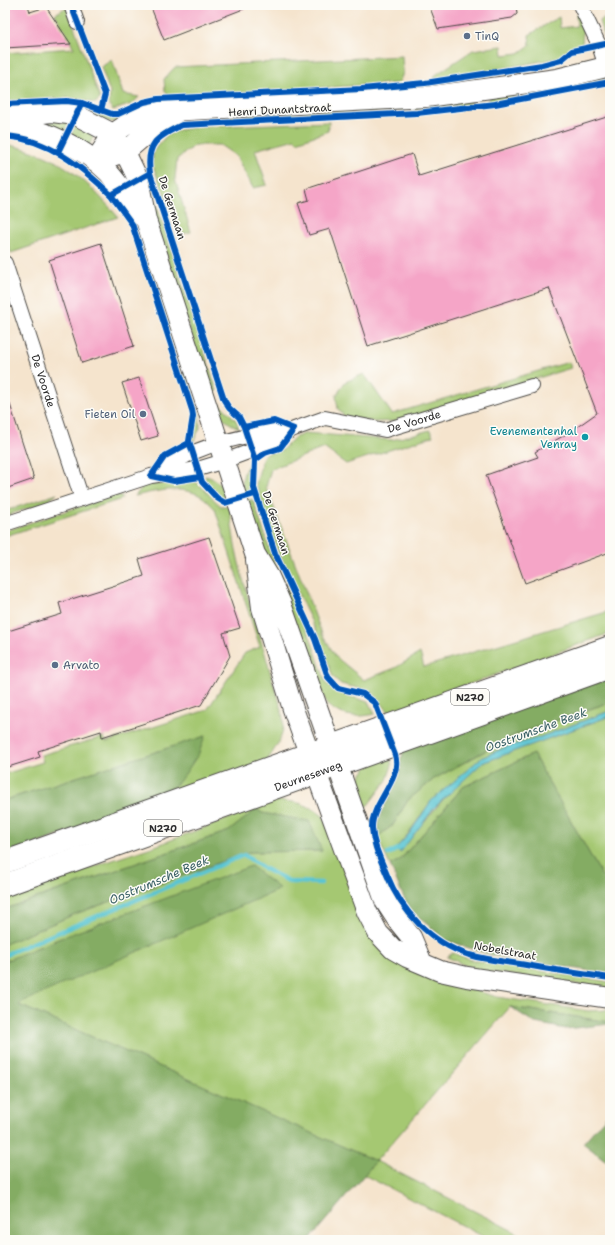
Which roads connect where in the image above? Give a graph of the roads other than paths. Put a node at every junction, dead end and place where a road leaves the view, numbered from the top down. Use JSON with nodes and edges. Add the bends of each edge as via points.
{"nodes":[{"id":1,"x":71,"y":5,"type":"edge"},
{"id":2,"x":580,"y":5,"type":"edge"},
{"id":3,"x":77,"y":22,"type":"dead end"},
{"id":4,"x":608,"y":67,"type":"edge"},
{"id":5,"x":179,"y":111,"type":"junction"},
{"id":6,"x":5,"y":117,"type":"edge"},
{"id":7,"x":5,"y":123,"type":"edge"},
{"id":8,"x":113,"y":134,"type":"junction"},
{"id":9,"x":125,"y":152,"type":"junction"},
{"id":10,"x":95,"y":161,"type":"junction"},
{"id":11,"x":146,"y":220,"type":"junction"},
{"id":12,"x":5,"y":263,"type":"edge"},
{"id":13,"x":532,"y":386,"type":"dead end"},
{"id":14,"x":294,"y":429,"type":"junction"},
{"id":15,"x":221,"y":452,"type":"junction"},
{"id":16,"x":150,"y":476,"type":"junction"},
{"id":17,"x":82,"y":499,"type":"junction"},
{"id":18,"x":5,"y":524,"type":"edge"},
{"id":19,"x":610,"y":647,"type":"edge"},
{"id":20,"x":610,"y":667,"type":"edge"},
{"id":21,"x":319,"y":757,"type":"junction"},
{"id":22,"x":337,"y":766,"type":"junction"},
{"id":23,"x":5,"y":862,"type":"edge"},
{"id":24,"x":5,"y":885,"type":"edge"},
{"id":25,"x":422,"y":963,"type":"junction"},
{"id":26,"x":610,"y":998,"type":"edge"}],
"edges":[{"from":1,"to":3,"type":"street"},
{"from":2,"to":4,"type":"street"},
{"from":4,"to":5,"type":"street","name":"Henri Dunantstraat","via":[[557,79],[426,97]]},
{"from":5,"to":8,"type":"street","name":"Henri Dunantstraat","via":[[152,112]]},
{"from":5,"to":9,"type":"street","name":"Henri Dunantstraat","via":[[159,123]]},
{"from":6,"to":8,"type":"street","via":[[52,112],[76,114]]},
{"from":7,"to":10,"type":"street","via":[[45,133]]},
{"from":8,"to":9,"type":"street"},
{"from":8,"to":10,"type":"street","name":"Henri Dunantstraat"},
{"from":9,"to":10,"type":"street","name":"Henri Dunantstraat"},
{"from":9,"to":11,"type":"street","via":[[138,179]]},
{"from":10,"to":11,"type":"street","via":[[110,174]]},
{"from":11,"to":15,"type":"street"},
{"from":12,"to":17,"type":"street","name":"De Voorde"},
{"from":13,"to":14,"type":"street","name":"De Voorde","via":[[385,430],[325,418]]},
{"from":14,"to":15,"type":"street","name":"De Voorde","via":[[251,451]]},
{"from":14,"to":15,"type":"street","name":"De Voorde","via":[[246,435]]},
{"from":15,"to":16,"type":"street","name":"De Voorde","via":[[192,453]]},
{"from":15,"to":16,"type":"street","name":"De Voorde","via":[[198,469]]},
{"from":15,"to":21,"type":"street","via":[[255,554],[262,608],[294,709]]},
{"from":16,"to":17,"type":"street","name":"De Voorde"},
{"from":17,"to":18,"type":"street","name":"De Voorde"},
{"from":19,"to":21,"type":"main road","name":"Deurneseweg","number":"N270"},
{"from":20,"to":22,"type":"main road","name":"Deurneseweg","number":"N270"},
{"from":21,"to":22,"type":"main road","name":"Deurneseweg","number":"N270"},
{"from":21,"to":23,"type":"main road","name":"Deurneseweg","number":"N270"},
{"from":21,"to":24,"type":"main road","name":"Deurneseweg","number":"N270"},
{"from":21,"to":25,"type":"street","via":[[370,918],[381,936],[393,948]]},
{"from":22,"to":25,"type":"street","via":[[385,901],[411,937]]},
{"from":25,"to":26,"type":"street","via":[[440,971],[467,977]]}]}
